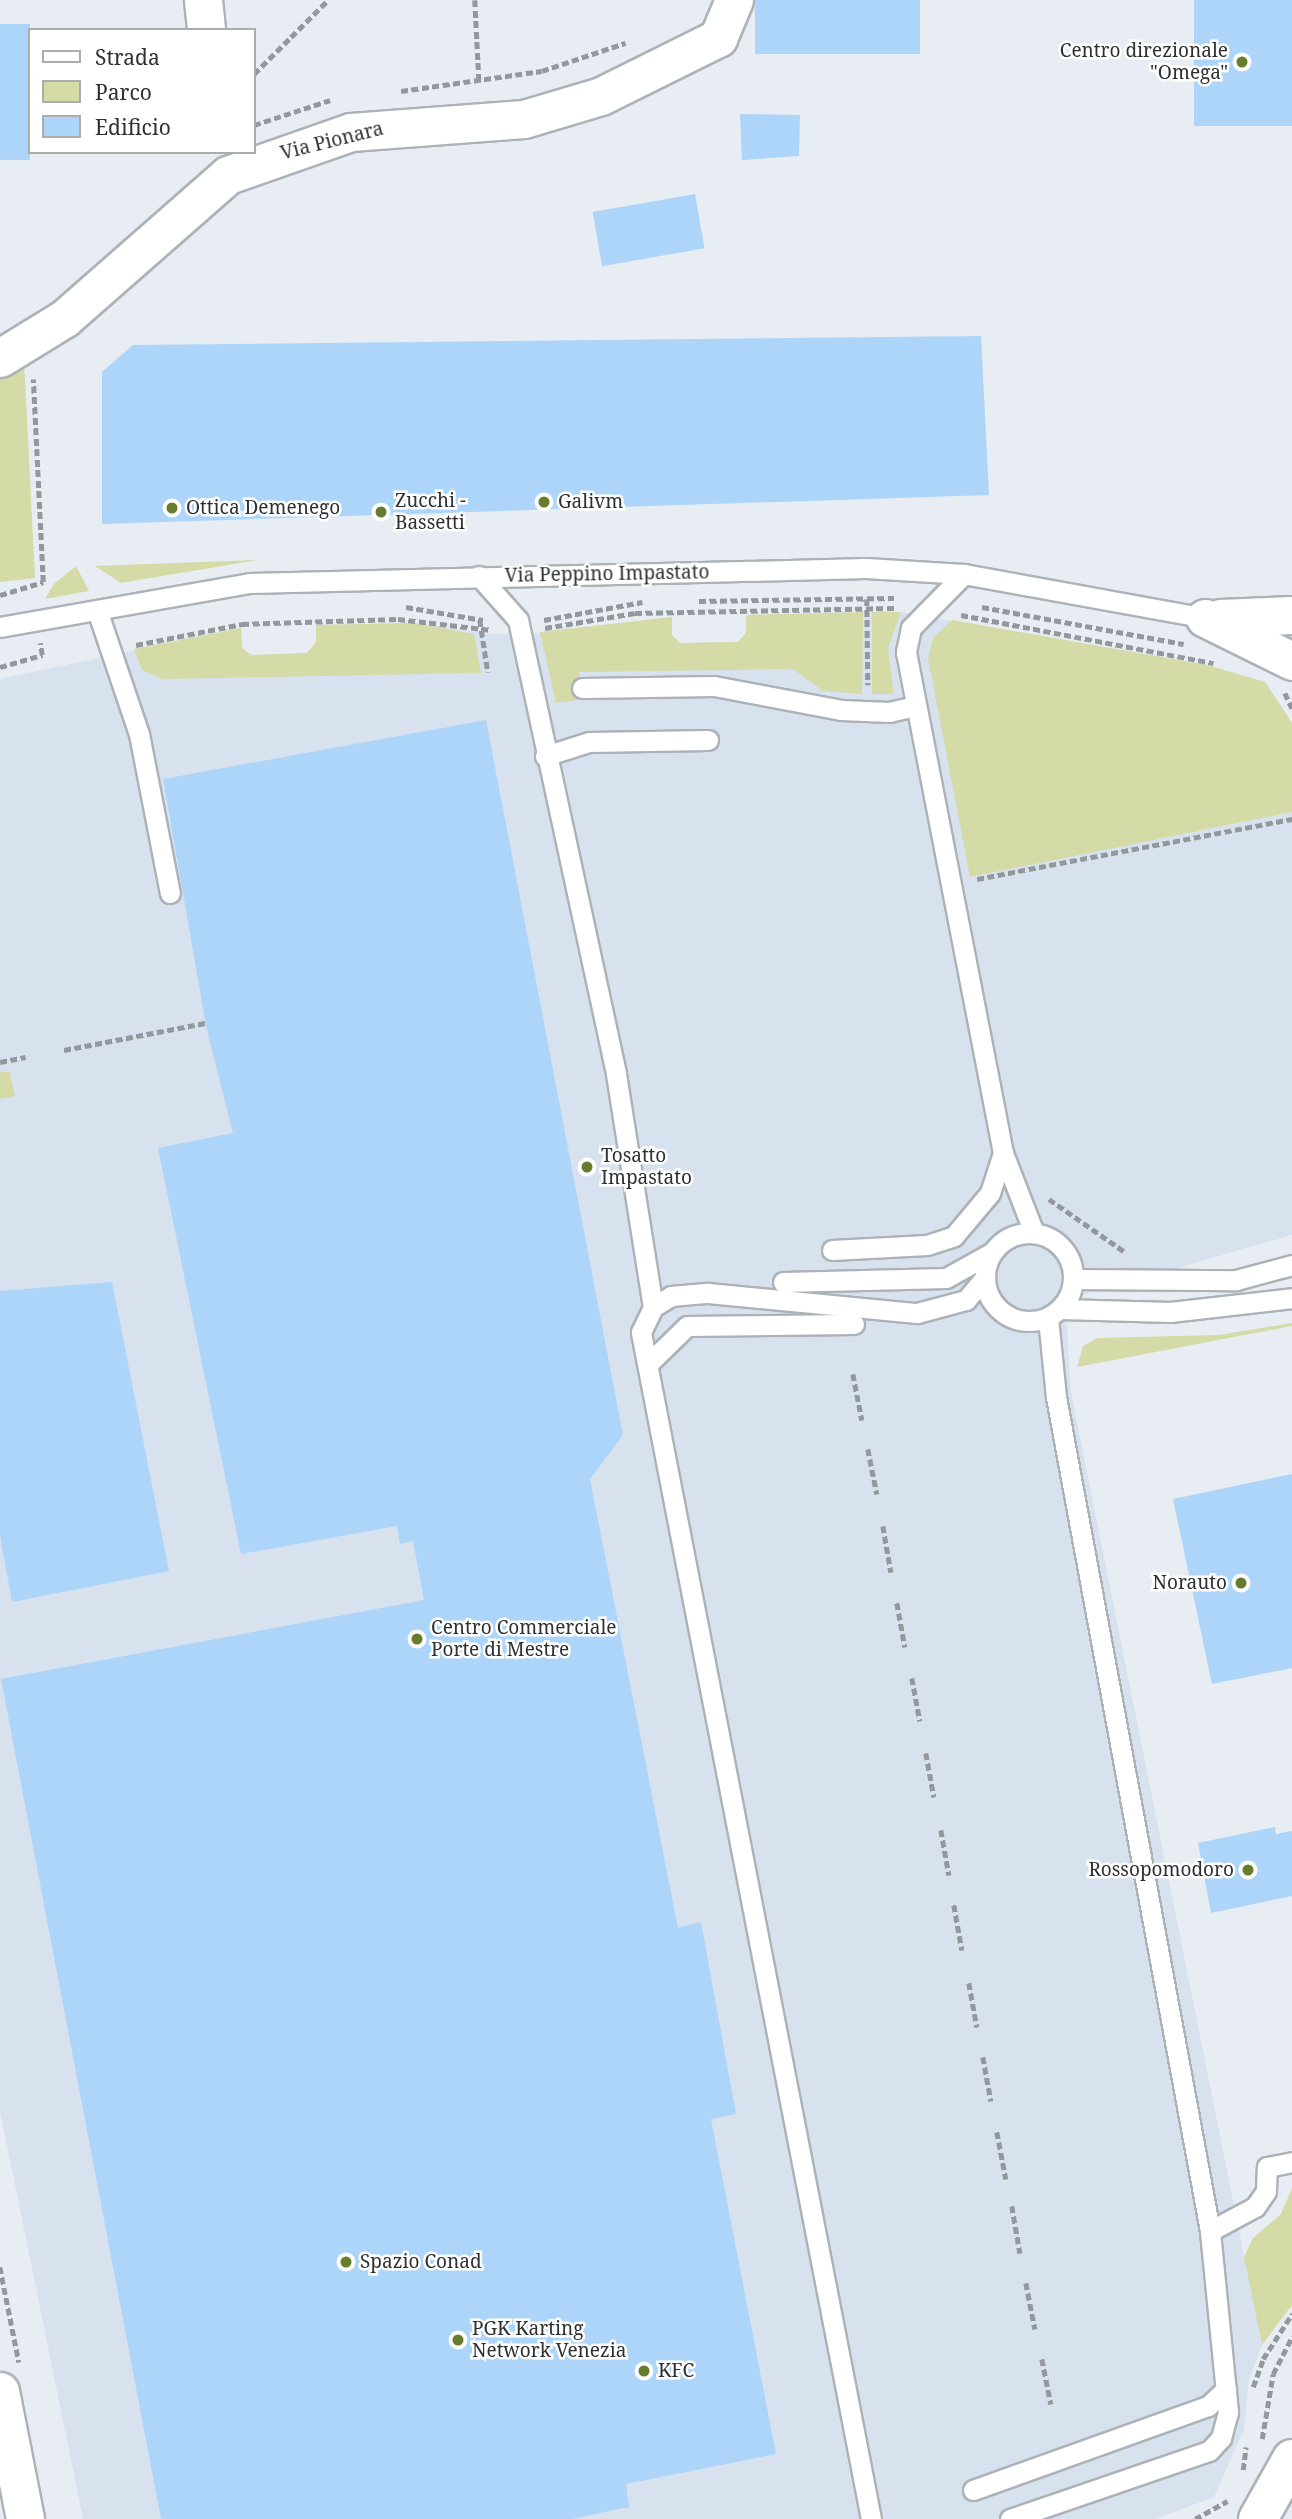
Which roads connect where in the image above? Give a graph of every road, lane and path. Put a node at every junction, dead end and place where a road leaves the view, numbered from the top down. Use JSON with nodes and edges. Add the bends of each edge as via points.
{"nodes":[{"id":1,"x":203,"y":0,"type":"edge"},
{"id":2,"x":328,"y":0,"type":"edge"},
{"id":3,"x":475,"y":0,"type":"edge"},
{"id":4,"x":734,"y":0,"type":"edge"},
{"id":5,"x":206,"y":28,"type":"edge"},
{"id":6,"x":639,"y":38,"type":"dead end"},
{"id":7,"x":256,"y":72,"type":"edge"},
{"id":8,"x":479,"y":80,"type":"junction"},
{"id":9,"x":389,"y":92,"type":"dead end"},
{"id":10,"x":338,"y":99,"type":"dead end"},
{"id":11,"x":256,"y":124,"type":"edge"},
{"id":12,"x":224,"y":164,"type":"edge"},
{"id":13,"x":12,"y":353,"type":"edge"},
{"id":14,"x":964,"y":575,"type":"junction"},
{"id":15,"x":479,"y":576,"type":"junction"},
{"id":16,"x":0,"y":594,"type":"edge"},
{"id":17,"x":867,"y":599,"type":"dead end"},
{"id":18,"x":968,"y":604,"type":"dead end"},
{"id":19,"x":867,"y":608,"type":"junction"},
{"id":20,"x":903,"y":608,"type":"dead end"},
{"id":21,"x":97,"y":610,"type":"junction"},
{"id":22,"x":953,"y":613,"type":"dead end"},
{"id":23,"x":1292,"y":615,"type":"edge"},
{"id":24,"x":480,"y":620,"type":"dead end"},
{"id":25,"x":3,"y":629,"type":"edge"},
{"id":26,"x":481,"y":629,"type":"junction"},
{"id":27,"x":539,"y":629,"type":"dead end"},
{"id":28,"x":502,"y":630,"type":"dead end"},
{"id":29,"x":1198,"y":632,"type":"junction"},
{"id":30,"x":136,"y":645,"type":"dead end"},
{"id":31,"x":42,"y":655,"type":"dead end"},
{"id":32,"x":1219,"y":665,"type":"dead end"},
{"id":33,"x":0,"y":667,"type":"edge"},
{"id":34,"x":1285,"y":672,"type":"edge"},
{"id":35,"x":488,"y":673,"type":"dead end"},
{"id":36,"x":582,"y":688,"type":"dead end"},
{"id":37,"x":915,"y":706,"type":"junction"},
{"id":38,"x":1292,"y":708,"type":"edge"},
{"id":39,"x":868,"y":712,"type":"junction"},
{"id":40,"x":708,"y":740,"type":"dead end"},
{"id":41,"x":545,"y":756,"type":"junction"},
{"id":42,"x":1292,"y":819,"type":"edge"},
{"id":43,"x":965,"y":881,"type":"dead end"},
{"id":44,"x":170,"y":893,"type":"dead end"},
{"id":45,"x":206,"y":1023,"type":"dead end"},
{"id":46,"x":64,"y":1050,"type":"dead end"},
{"id":47,"x":26,"y":1057,"type":"dead end"},
{"id":48,"x":0,"y":1062,"type":"edge"},
{"id":49,"x":1003,"y":1153,"type":"junction"},
{"id":50,"x":1042,"y":1192,"type":"dead end"},
{"id":51,"x":1034,"y":1233,"type":"junction"},
{"id":52,"x":832,"y":1250,"type":"dead end"},
{"id":53,"x":992,"y":1253,"type":"junction"},
{"id":54,"x":1132,"y":1254,"type":"dead end"},
{"id":55,"x":1292,"y":1265,"type":"edge"},
{"id":56,"x":985,"y":1277,"type":"junction"},
{"id":57,"x":1074,"y":1279,"type":"junction"},
{"id":58,"x":783,"y":1282,"type":"dead end"},
{"id":59,"x":1292,"y":1298,"type":"edge"},
{"id":60,"x":653,"y":1307,"type":"junction"},
{"id":61,"x":1054,"y":1313,"type":"junction"},
{"id":62,"x":854,"y":1324,"type":"dead end"},
{"id":63,"x":648,"y":1364,"type":"junction"},
{"id":64,"x":853,"y":1374,"type":"dead end"},
{"id":65,"x":862,"y":1420,"type":"dead end"},
{"id":66,"x":868,"y":1449,"type":"dead end"},
{"id":67,"x":877,"y":1494,"type":"dead end"},
{"id":68,"x":883,"y":1525,"type":"dead end"},
{"id":69,"x":891,"y":1572,"type":"dead end"},
{"id":70,"x":897,"y":1603,"type":"dead end"},
{"id":71,"x":905,"y":1647,"type":"dead end"},
{"id":72,"x":912,"y":1678,"type":"dead end"},
{"id":73,"x":920,"y":1721,"type":"dead end"},
{"id":74,"x":926,"y":1753,"type":"dead end"},
{"id":75,"x":934,"y":1797,"type":"dead end"},
{"id":76,"x":941,"y":1830,"type":"dead end"},
{"id":77,"x":948,"y":1875,"type":"dead end"},
{"id":78,"x":954,"y":1905,"type":"dead end"},
{"id":79,"x":962,"y":1950,"type":"dead end"},
{"id":80,"x":969,"y":1983,"type":"dead end"},
{"id":81,"x":977,"y":2027,"type":"dead end"},
{"id":82,"x":983,"y":2057,"type":"dead end"},
{"id":83,"x":991,"y":2101,"type":"dead end"},
{"id":84,"x":997,"y":2132,"type":"dead end"},
{"id":85,"x":1292,"y":2162,"type":"edge"},
{"id":86,"x":1006,"y":2179,"type":"dead end"},
{"id":87,"x":1012,"y":2206,"type":"dead end"},
{"id":88,"x":1210,"y":2231,"type":"junction"},
{"id":89,"x":1020,"y":2253,"type":"dead end"},
{"id":90,"x":1026,"y":2283,"type":"dead end"},
{"id":91,"x":1035,"y":2329,"type":"dead end"},
{"id":92,"x":1292,"y":2337,"type":"edge"},
{"id":93,"x":1042,"y":2359,"type":"dead end"},
{"id":94,"x":1226,"y":2389,"type":"junction"},
{"id":95,"x":0,"y":2391,"type":"edge"},
{"id":96,"x":1051,"y":2404,"type":"dead end"},
{"id":97,"x":1277,"y":2456,"type":"edge"},
{"id":98,"x":973,"y":2490,"type":"dead end"},
{"id":99,"x":25,"y":2519,"type":"edge"},
{"id":100,"x":872,"y":2519,"type":"edge"},
{"id":101,"x":1010,"y":2519,"type":"edge"},
{"id":102,"x":1258,"y":2519,"type":"edge"}],
"edges":[{"from":1,"to":5,"type":"street"},
{"from":2,"to":7,"type":"path"},
{"from":3,"to":8,"type":"path"},
{"from":4,"to":12,"type":"street","name":"Via Pionara","via":[[718,38],[601,96],[524,119],[351,132]]},
{"from":6,"to":8,"type":"path","via":[[542,71]]},
{"from":8,"to":9,"type":"path"},
{"from":10,"to":11,"type":"path"},
{"from":12,"to":13,"type":"street","name":"Via Pionara"},
{"from":13,"to":16,"type":"path","via":[[32,365],[43,582]]},
{"from":14,"to":15,"type":"lane","name":"Via Peppino Impastato","via":[[866,568]]},
{"from":14,"to":29,"type":"lane","name":"Via Peppino Impastato"},
{"from":14,"to":37,"type":"lane","via":[[911,628],[906,652]]},
{"from":15,"to":21,"type":"lane","name":"Via Peppino Impastato","via":[[250,583]]},
{"from":15,"to":41,"type":"lane","via":[[518,620]]},
{"from":17,"to":19,"type":"path"},
{"from":18,"to":29,"type":"path"},
{"from":19,"to":20,"type":"path"},
{"from":19,"to":27,"type":"path","via":[[635,613]]},
{"from":19,"to":39,"type":"path"},
{"from":21,"to":25,"type":"lane","name":"Via Peppino Impastato"},
{"from":21,"to":44,"type":"lane","via":[[139,734]]},
{"from":22,"to":32,"type":"path"},
{"from":23,"to":29,"type":"street","name":"Via Peppino Impastato"},
{"from":24,"to":26,"type":"path"},
{"from":26,"to":28,"type":"path"},
{"from":26,"to":30,"type":"path","via":[[398,618],[242,624]]},
{"from":26,"to":35,"type":"path"},
{"from":29,"to":34,"type":"street","name":"Via Peppino Impastato"},
{"from":31,"to":33,"type":"path"},
{"from":34,"to":38,"type":"path"},
{"from":36,"to":39,"type":"lane","via":[[714,686],[788,704]]},
{"from":37,"to":39,"type":"lane"},
{"from":37,"to":49,"type":"lane"},
{"from":40,"to":41,"type":"lane","via":[[589,742]]},
{"from":41,"to":60,"type":"lane","via":[[613,1062]]},
{"from":42,"to":43,"type":"path"},
{"from":45,"to":46,"type":"path"},
{"from":47,"to":48,"type":"path"},
{"from":49,"to":51,"type":"lane"},
{"from":49,"to":52,"type":"lane","via":[[990,1193],[954,1236],[927,1245]]},
{"from":50,"to":54,"type":"path"},
{"from":51,"to":53,"type":"lane","via":[[1010,1237]]},
{"from":51,"to":57,"type":"lane","via":[[1059,1243]]},
{"from":53,"to":56,"type":"lane"},
{"from":53,"to":58,"type":"lane","via":[[946,1278]]},
{"from":55,"to":57,"type":"lane","via":[[1236,1280]]},
{"from":56,"to":60,"type":"lane","via":[[966,1300],[917,1313],[708,1293],[671,1296]]},
{"from":56,"to":61,"type":"lane","via":[[990,1298],[1005,1315]]},
{"from":57,"to":61,"type":"lane"},
{"from":59,"to":61,"type":"lane","via":[[1170,1312]]},
{"from":60,"to":63,"type":"lane","via":[[641,1332]]},
{"from":61,"to":88,"type":"lane","via":[[1056,1397]]},
{"from":62,"to":63,"type":"lane","via":[[687,1326]]},
{"from":63,"to":100,"type":"lane"},
{"from":64,"to":65,"type":"path"},
{"from":66,"to":67,"type":"path"},
{"from":68,"to":69,"type":"path"},
{"from":70,"to":71,"type":"path"},
{"from":72,"to":73,"type":"path"},
{"from":74,"to":75,"type":"path"},
{"from":76,"to":77,"type":"path"},
{"from":78,"to":79,"type":"path"},
{"from":80,"to":81,"type":"path"},
{"from":82,"to":83,"type":"path"},
{"from":84,"to":86,"type":"path"},
{"from":85,"to":88,"type":"lane","via":[[1268,2166],[1266,2191],[1255,2207]]},
{"from":87,"to":89,"type":"path"},
{"from":88,"to":94,"type":"lane"},
{"from":90,"to":91,"type":"path"},
{"from":92,"to":97,"type":"path","via":[[1273,2374]]},
{"from":93,"to":96,"type":"path"},
{"from":94,"to":98,"type":"lane","via":[[1208,2406]]},
{"from":94,"to":101,"type":"lane","via":[[1226,2423],[1209,2451]]},
{"from":95,"to":99,"type":"street"},
{"from":97,"to":102,"type":"street"}]}
